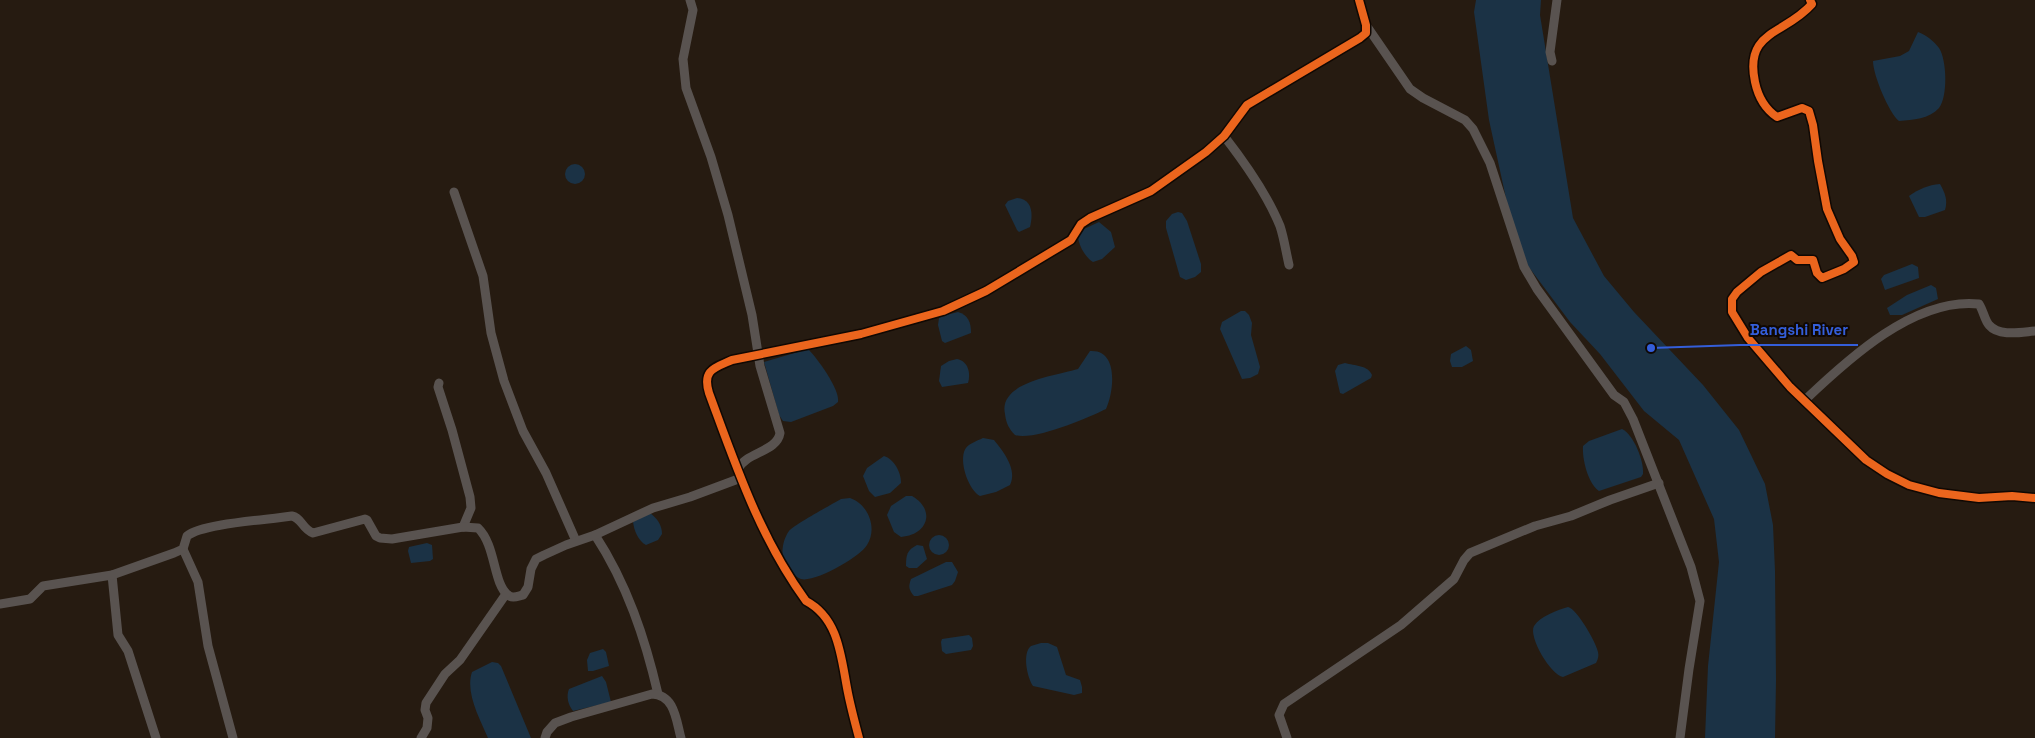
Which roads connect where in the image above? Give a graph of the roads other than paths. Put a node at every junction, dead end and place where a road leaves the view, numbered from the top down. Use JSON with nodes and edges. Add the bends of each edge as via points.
{"nodes":[{"id":1,"x":690,"y":0,"type":"edge"},
{"id":2,"x":1359,"y":0,"type":"edge"},
{"id":3,"x":1557,"y":0,"type":"edge"},
{"id":4,"x":1810,"y":0,"type":"edge"},
{"id":5,"x":1366,"y":25,"type":"junction"},
{"id":6,"x":1552,"y":62,"type":"dead end"},
{"id":7,"x":1224,"y":136,"type":"junction"},
{"id":8,"x":454,"y":192,"type":"dead end"},
{"id":9,"x":1289,"y":265,"type":"dead end"},
{"id":10,"x":2035,"y":330,"type":"edge"},
{"id":11,"x":758,"y":354,"type":"junction"},
{"id":12,"x":439,"y":383,"type":"dead end"},
{"id":13,"x":1805,"y":400,"type":"junction"},
{"id":14,"x":740,"y":474,"type":"junction"},
{"id":15,"x":1659,"y":483,"type":"junction"},
{"id":16,"x":2035,"y":498,"type":"edge"},
{"id":17,"x":463,"y":527,"type":"junction"},
{"id":18,"x":595,"y":535,"type":"junction"},
{"id":19,"x":576,"y":541,"type":"junction"},
{"id":20,"x":182,"y":549,"type":"junction"},
{"id":21,"x":112,"y":574,"type":"junction"},
{"id":22,"x":506,"y":594,"type":"junction"},
{"id":23,"x":0,"y":604,"type":"edge"},
{"id":24,"x":658,"y":694,"type":"junction"},
{"id":25,"x":156,"y":738,"type":"edge"},
{"id":26,"x":233,"y":738,"type":"edge"},
{"id":27,"x":421,"y":738,"type":"edge"},
{"id":28,"x":544,"y":738,"type":"edge"},
{"id":29,"x":681,"y":738,"type":"edge"},
{"id":30,"x":859,"y":738,"type":"edge"},
{"id":31,"x":1286,"y":738,"type":"edge"},
{"id":32,"x":1680,"y":738,"type":"edge"}],
"edges":[{"from":1,"to":11,"type":"street","via":[[693,10],[683,59],[686,88],[728,215]]},
{"from":2,"to":5,"type":"street"},
{"from":3,"to":6,"type":"street","via":[[1550,52]]},
{"from":4,"to":13,"type":"street","via":[[1812,4],[1806,11],[1758,44],[1752,64],[1753,75],[1760,98],[1777,117],[1802,108],[1812,116],[1827,209],[1854,262],[1823,278],[1817,273],[1813,260],[1797,260],[1791,256],[1761,272],[1732,299],[1732,312],[1748,338]]},
{"from":5,"to":7,"type":"street","via":[[1366,33],[1360,38],[1247,105]]},
{"from":5,"to":15,"type":"street","via":[[1410,89],[1465,120],[1473,129],[1490,163],[1524,267],[1614,395],[1624,402]]},
{"from":7,"to":9,"type":"street","via":[[1274,214]]},
{"from":7,"to":11,"type":"street","via":[[1151,191],[1090,218],[1081,224],[1071,240],[986,291],[943,311],[870,331]]},
{"from":8,"to":19,"type":"street","via":[[483,276],[491,333],[504,381],[523,431]]},
{"from":10,"to":13,"type":"street","via":[[2013,333],[1994,328],[1988,325],[1979,304],[1928,310],[1848,360]]},
{"from":11,"to":14,"type":"street","via":[[780,433],[777,441],[744,462]]},
{"from":11,"to":14,"type":"street","via":[[732,360],[707,375],[706,384]]},
{"from":12,"to":17,"type":"street","via":[[470,498],[471,508]]},
{"from":13,"to":16,"type":"street","via":[[1866,460],[1909,485],[1979,498]]},
{"from":14,"to":18,"type":"street"},
{"from":14,"to":30,"type":"street","via":[[778,562],[806,602],[831,625],[840,648]]},
{"from":15,"to":31,"type":"street","via":[[1535,526],[1470,553],[1454,579],[1401,625],[1284,704],[1279,715]]},
{"from":15,"to":32,"type":"street","via":[[1691,567],[1700,601]]},
{"from":17,"to":20,"type":"street","via":[[383,539],[376,536],[365,519],[312,533],[292,516],[194,532],[187,536]]},
{"from":17,"to":22,"type":"street","via":[[478,528],[484,534]]},
{"from":18,"to":19,"type":"street"},
{"from":18,"to":24,"type":"street","via":[[612,560],[635,614]]},
{"from":19,"to":22,"type":"street","via":[[536,560],[523,595],[510,597]]},
{"from":20,"to":21,"type":"street"},
{"from":20,"to":26,"type":"street","via":[[198,582],[208,646]]},
{"from":21,"to":23,"type":"street","via":[[43,586],[30,599]]},
{"from":21,"to":25,"type":"street","via":[[119,638],[128,651]]},
{"from":22,"to":27,"type":"street","via":[[426,703],[427,728]]},
{"from":24,"to":28,"type":"street","via":[[555,723]]},
{"from":24,"to":29,"type":"street","via":[[671,704]]}]}
